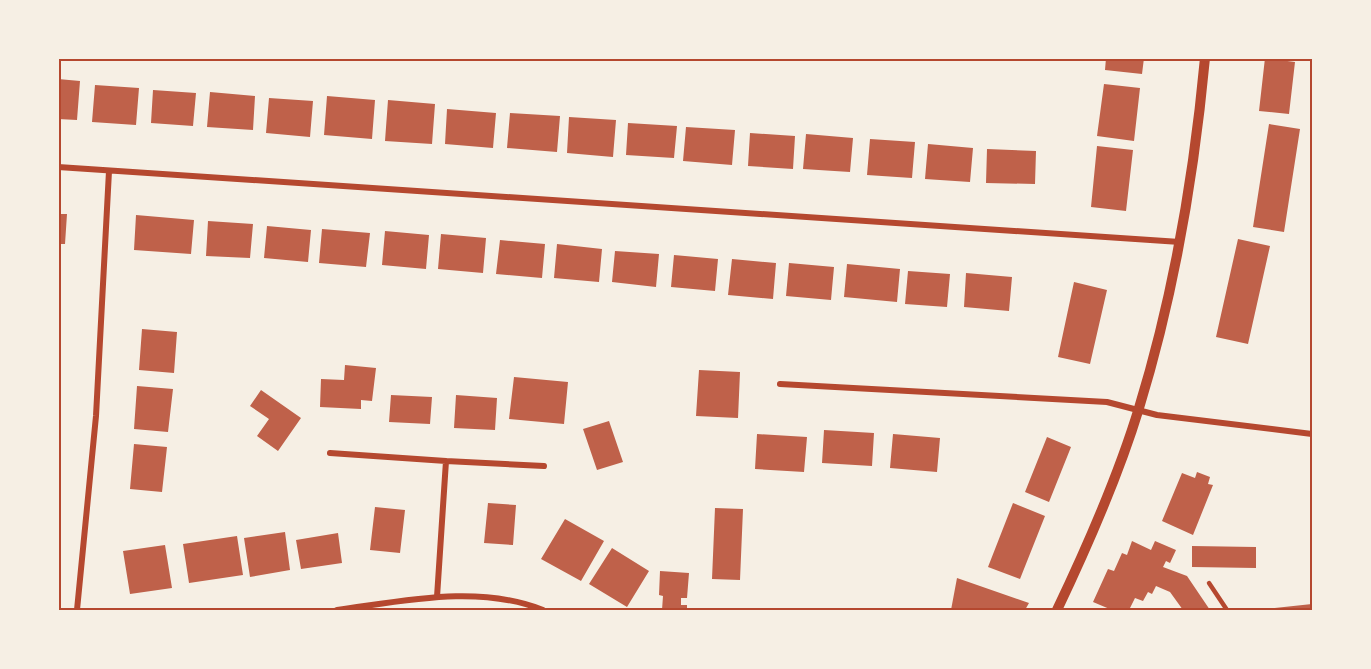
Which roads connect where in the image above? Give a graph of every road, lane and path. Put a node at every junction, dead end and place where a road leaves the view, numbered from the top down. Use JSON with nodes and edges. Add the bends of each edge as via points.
{"nodes":[{"id":1,"x":1205,"y":58,"type":"edge"},
{"id":2,"x":58,"y":167,"type":"edge"},
{"id":3,"x":109,"y":171,"type":"junction"},
{"id":4,"x":1180,"y":242,"type":"junction"},
{"id":5,"x":780,"y":384,"type":"dead end"},
{"id":6,"x":1139,"y":410,"type":"junction"},
{"id":7,"x":1312,"y":434,"type":"edge"},
{"id":8,"x":330,"y":453,"type":"dead end"},
{"id":9,"x":446,"y":461,"type":"junction"},
{"id":10,"x":544,"y":466,"type":"dead end"},
{"id":11,"x":1209,"y":583,"type":"dead end"},
{"id":12,"x":437,"y":597,"type":"junction"},
{"id":13,"x":77,"y":610,"type":"edge"},
{"id":14,"x":338,"y":610,"type":"edge"},
{"id":15,"x":543,"y":610,"type":"edge"},
{"id":16,"x":1056,"y":610,"type":"edge"},
{"id":17,"x":1227,"y":610,"type":"edge"}],
"edges":[{"from":1,"to":4,"type":"street"},
{"from":2,"to":3,"type":"street"},
{"from":3,"to":4,"type":"street"},
{"from":3,"to":13,"type":"street","via":[[96,416]]},
{"from":4,"to":6,"type":"street","via":[[1163,325]]},
{"from":5,"to":6,"type":"street","via":[[1107,402]]},
{"from":6,"to":7,"type":"street"},
{"from":6,"to":16,"type":"street","via":[[1095,525]]},
{"from":8,"to":9,"type":"street"},
{"from":9,"to":10,"type":"street"},
{"from":9,"to":12,"type":"street"},
{"from":11,"to":17,"type":"lane"},
{"from":12,"to":14,"type":"street"},
{"from":12,"to":15,"type":"street","via":[[506,600]]}]}
